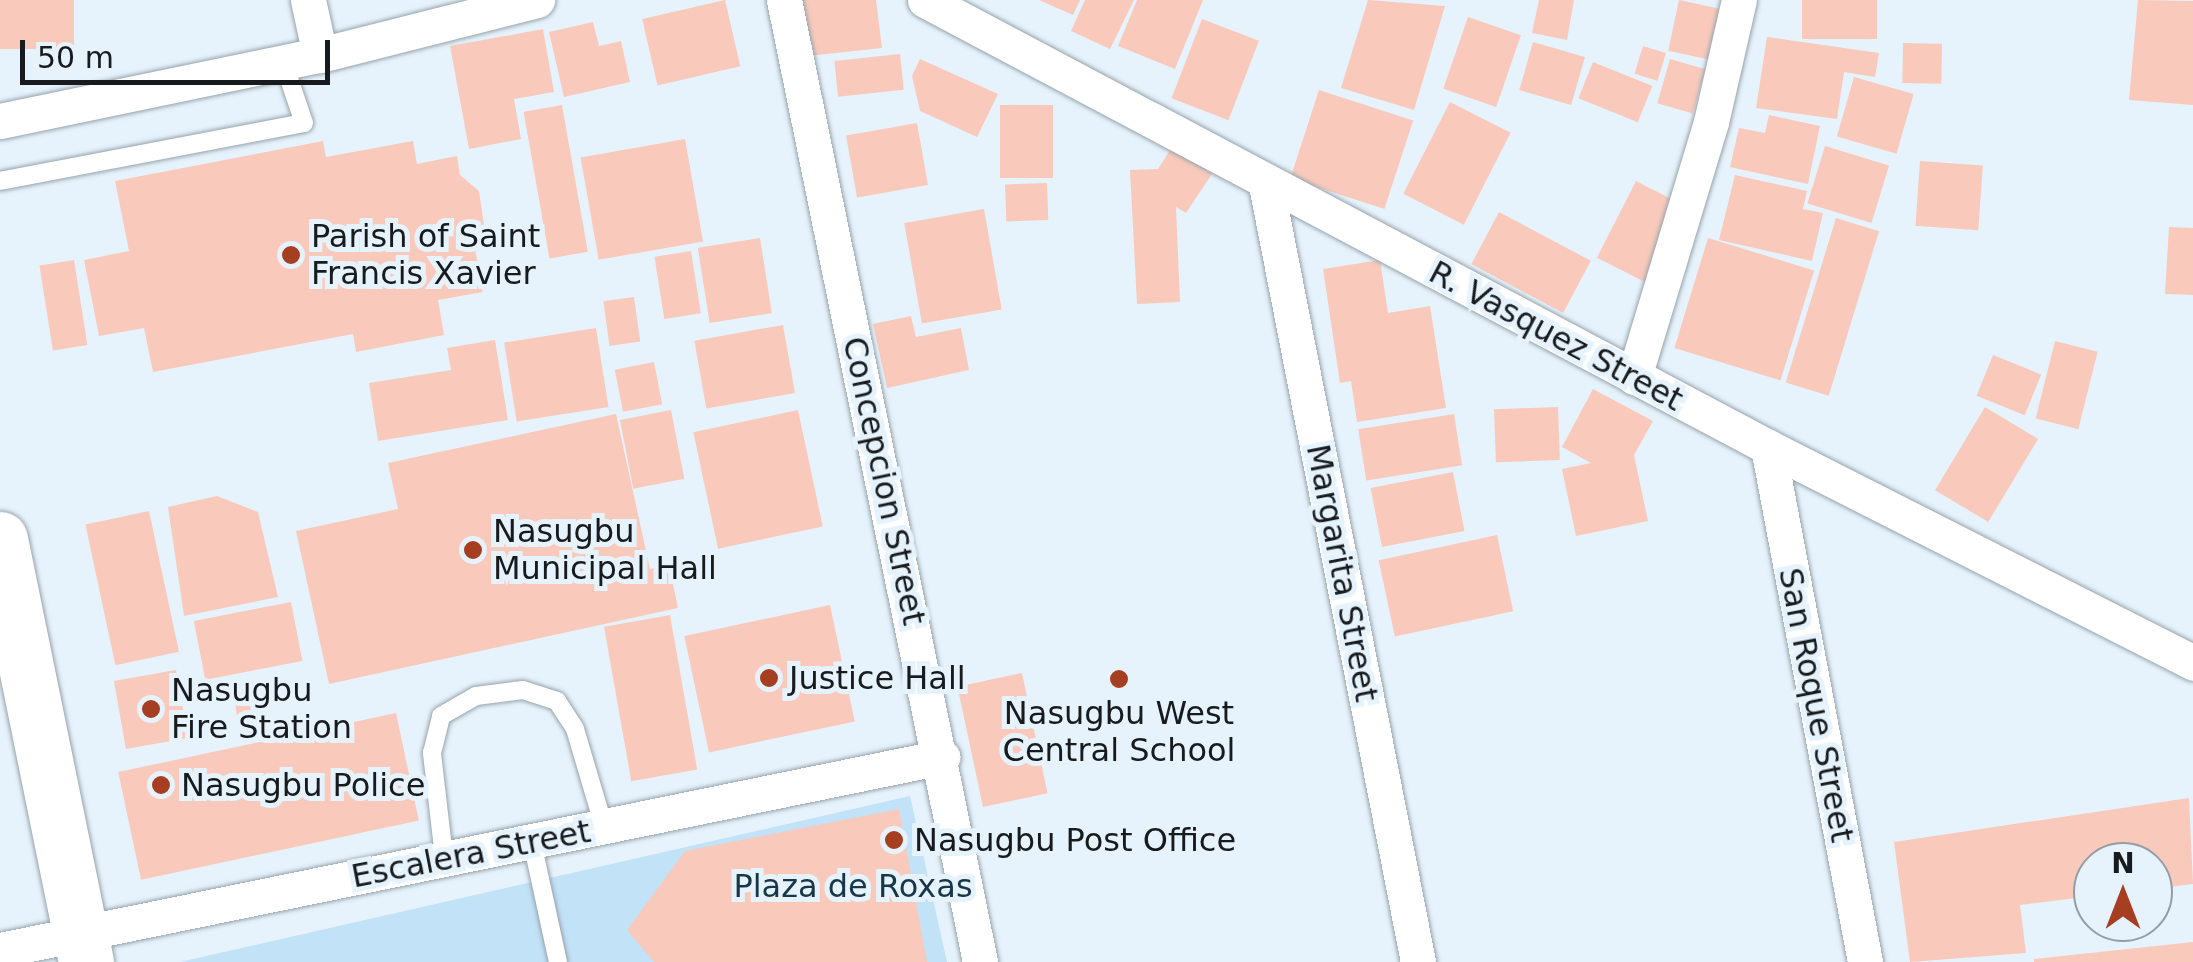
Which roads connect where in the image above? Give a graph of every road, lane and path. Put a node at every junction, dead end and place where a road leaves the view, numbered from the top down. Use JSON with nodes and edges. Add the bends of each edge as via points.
{"nodes":[{"id":1,"x":308,"y":0,"type":"edge"},
{"id":2,"x":537,"y":0,"type":"edge"},
{"id":3,"x":784,"y":0,"type":"edge"},
{"id":4,"x":924,"y":0,"type":"edge"},
{"id":5,"x":1738,"y":0,"type":"edge"},
{"id":6,"x":320,"y":54,"type":"junction"},
{"id":7,"x":283,"y":62,"type":"junction"},
{"id":8,"x":0,"y":120,"type":"edge"},
{"id":9,"x":0,"y":181,"type":"edge"},
{"id":10,"x":1266,"y":184,"type":"junction"},
{"id":11,"x":1634,"y":376,"type":"junction"},
{"id":12,"x":1768,"y":448,"type":"junction"},
{"id":13,"x":0,"y":539,"type":"edge"},
{"id":14,"x":2193,"y":663,"type":"edge"},
{"id":15,"x":942,"y":757,"type":"junction"},
{"id":16,"x":604,"y":827,"type":"junction"},
{"id":17,"x":532,"y":842,"type":"junction"},
{"id":18,"x":444,"y":858,"type":"junction"},
{"id":19,"x":83,"y":947,"type":"edge"},
{"id":20,"x":0,"y":950,"type":"edge"},
{"id":21,"x":558,"y":962,"type":"edge"},
{"id":22,"x":980,"y":962,"type":"edge"},
{"id":23,"x":1418,"y":962,"type":"edge"},
{"id":24,"x":1864,"y":962,"type":"edge"}],
"edges":[{"from":1,"to":6,"type":"street"},
{"from":2,"to":6,"type":"street"},
{"from":3,"to":15,"type":"street","name":"Concepcion Street"},
{"from":4,"to":10,"type":"street","name":"R. Vasquez Street"},
{"from":5,"to":11,"type":"street","via":[[1711,122]]},
{"from":6,"to":7,"type":"street"},
{"from":7,"to":8,"type":"street"},
{"from":7,"to":9,"type":"lane","via":[[304,124]]},
{"from":10,"to":11,"type":"street","name":"R. Vasquez Street"},
{"from":10,"to":23,"type":"street","name":"Margarita Street"},
{"from":11,"to":12,"type":"street","name":"R. Vasquez Street"},
{"from":12,"to":14,"type":"street","name":"R. Vasquez Street"},
{"from":12,"to":24,"type":"street","name":"San Roque Street"},
{"from":13,"to":19,"type":"main road"},
{"from":15,"to":16,"type":"street","name":"Escalera Street"},
{"from":15,"to":22,"type":"street","name":"Concepcion Street"},
{"from":16,"to":17,"type":"street","name":"Escalera Street"},
{"from":16,"to":18,"type":"lane","via":[[575,729],[557,701],[523,690],[476,696],[441,716],[432,753]]},
{"from":17,"to":18,"type":"street","name":"Escalera Street"},
{"from":17,"to":21,"type":"lane"},
{"from":18,"to":19,"type":"street","name":"Escalera Street"},
{"from":19,"to":20,"type":"street","name":"Escalera Street"}]}
